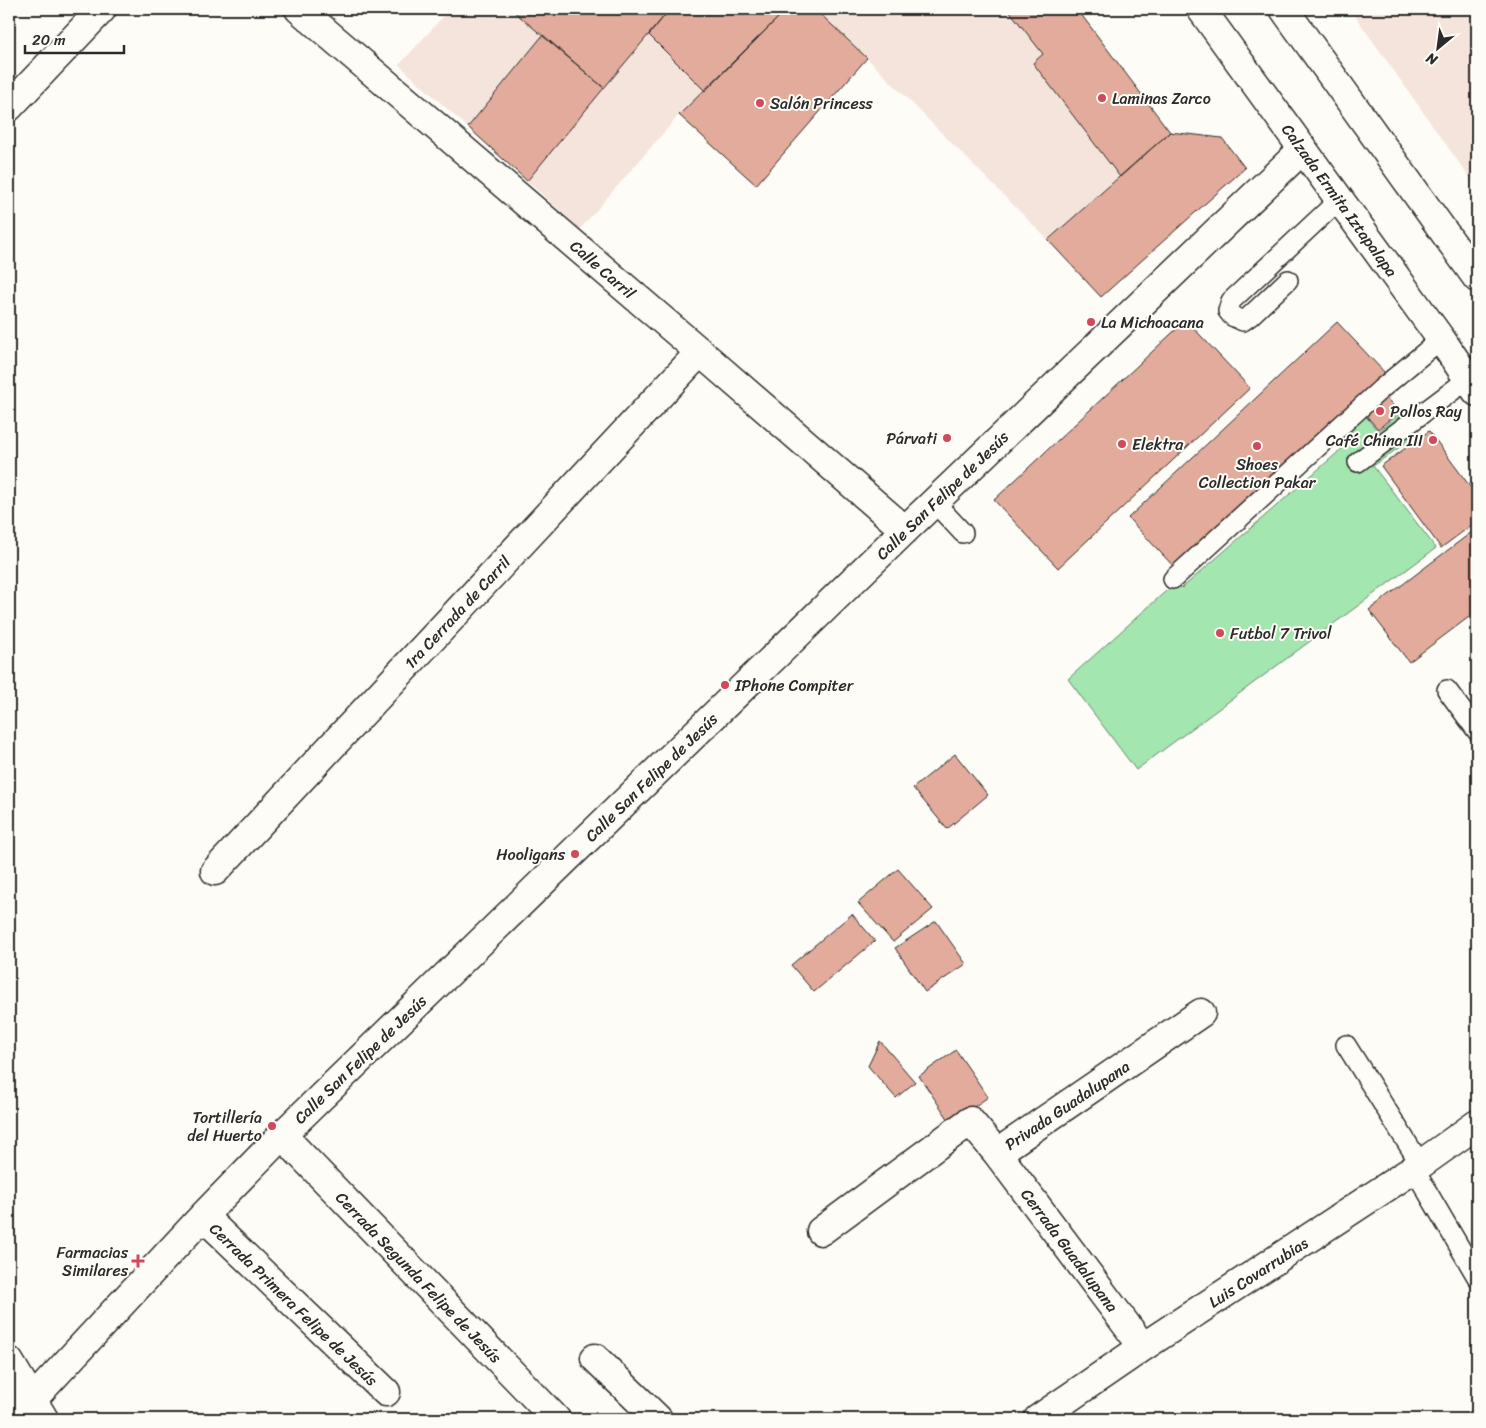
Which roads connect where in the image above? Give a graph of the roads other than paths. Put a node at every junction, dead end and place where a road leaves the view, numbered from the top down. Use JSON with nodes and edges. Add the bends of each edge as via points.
{"nodes":[{"id":1,"x":102,"y":9,"type":"edge"},
{"id":2,"x":299,"y":9,"type":"edge"},
{"id":3,"x":1201,"y":9,"type":"edge"},
{"id":4,"x":1284,"y":9,"type":"edge"},
{"id":5,"x":9,"y":107,"type":"edge"},
{"id":6,"x":1303,"y":149,"type":"junction"},
{"id":7,"x":1340,"y":199,"type":"junction"},
{"id":8,"x":1477,"y":278,"type":"edge"},
{"id":9,"x":1288,"y":280,"type":"dead end"},
{"id":10,"x":1441,"y":339,"type":"junction"},
{"id":11,"x":700,"y":352,"type":"junction"},
{"id":12,"x":1473,"y":386,"type":"edge"},
{"id":13,"x":1358,"y":462,"type":"dead end"},
{"id":14,"x":934,"y":502,"type":"junction"},
{"id":15,"x":905,"y":530,"type":"junction"},
{"id":16,"x":963,"y":532,"type":"dead end"},
{"id":17,"x":1173,"y":579,"type":"dead end"},
{"id":18,"x":1447,"y":690,"type":"dead end"},
{"id":19,"x":1477,"y":731,"type":"edge"},
{"id":20,"x":214,"y":871,"type":"dead end"},
{"id":21,"x":1201,"y":1013,"type":"dead end"},
{"id":22,"x":1346,"y":1044,"type":"dead end"},
{"id":23,"x":1477,"y":1124,"type":"edge"},
{"id":24,"x":282,"y":1135,"type":"junction"},
{"id":25,"x":996,"y":1153,"type":"junction"},
{"id":26,"x":1417,"y":1167,"type":"junction"},
{"id":27,"x":203,"y":1216,"type":"junction"},
{"id":28,"x":821,"y":1232,"type":"dead end"},
{"id":29,"x":1477,"y":1277,"type":"edge"},
{"id":30,"x":1143,"y":1347,"type":"junction"},
{"id":31,"x":595,"y":1358,"type":"dead end"},
{"id":32,"x":9,"y":1361,"type":"edge"},
{"id":33,"x":386,"y":1392,"type":"dead end"},
{"id":34,"x":38,"y":1410,"type":"edge"},
{"id":35,"x":14,"y":1419,"type":"edge"},
{"id":36,"x":556,"y":1419,"type":"edge"},
{"id":37,"x":658,"y":1419,"type":"edge"},
{"id":38,"x":1038,"y":1419,"type":"edge"}],
"edges":[{"from":1,"to":5,"type":"street"},
{"from":2,"to":11,"type":"street","name":"Calle Carril"},
{"from":3,"to":6,"type":"street","name":"Calzada Ermita Iztapalapa"},
{"from":4,"to":8,"type":"street"},
{"from":6,"to":7,"type":"street","name":"Calzada Ermita Iztapalapa"},
{"from":6,"to":14,"type":"street","name":"Calle San Felipe de Jesús"},
{"from":7,"to":9,"type":"lane","via":[[1231,301],[1228,311],[1243,321]]},
{"from":7,"to":10,"type":"street","name":"Calzada Ermita Iztapalapa"},
{"from":10,"to":12,"type":"street","name":"Calzada Ermita Iztapalapa"},
{"from":10,"to":17,"type":"lane"},
{"from":11,"to":15,"type":"street","name":"Calle Carril"},
{"from":11,"to":20,"type":"street","name":"1ra Cerrada de Carril"},
{"from":12,"to":13,"type":"lane"},
{"from":14,"to":15,"type":"street","name":"Calle San Felipe de Jesús"},
{"from":14,"to":16,"type":"lane"},
{"from":15,"to":24,"type":"street","name":"Calle San Felipe de Jesús"},
{"from":18,"to":19,"type":"lane"},
{"from":21,"to":25,"type":"street","name":"Privada Guadalupana"},
{"from":22,"to":26,"type":"lane"},
{"from":23,"to":26,"type":"street","name":"Luis Covarrubias"},
{"from":24,"to":27,"type":"street","name":"Calle San Felipe de Jesús"},
{"from":24,"to":36,"type":"street","name":"Cerrada Segunda Felipe de Jesús"},
{"from":25,"to":28,"type":"street","name":"Privada Guadalupana","via":[[970,1121]]},
{"from":25,"to":30,"type":"street","name":"Cerrada Guadalupana"},
{"from":26,"to":29,"type":"lane"},
{"from":26,"to":30,"type":"street","name":"Luis Covarrubias"},
{"from":27,"to":33,"type":"street","name":"Cerrada Primera Felipe de Jesús"},
{"from":27,"to":34,"type":"street","name":"Calle San Felipe de Jesús"},
{"from":30,"to":38,"type":"street","name":"Luis Covarrubias"},
{"from":31,"to":37,"type":"street"},
{"from":32,"to":34,"type":"street"},
{"from":34,"to":35,"type":"street","name":"Calle San Felipe de Jesús"}]}
